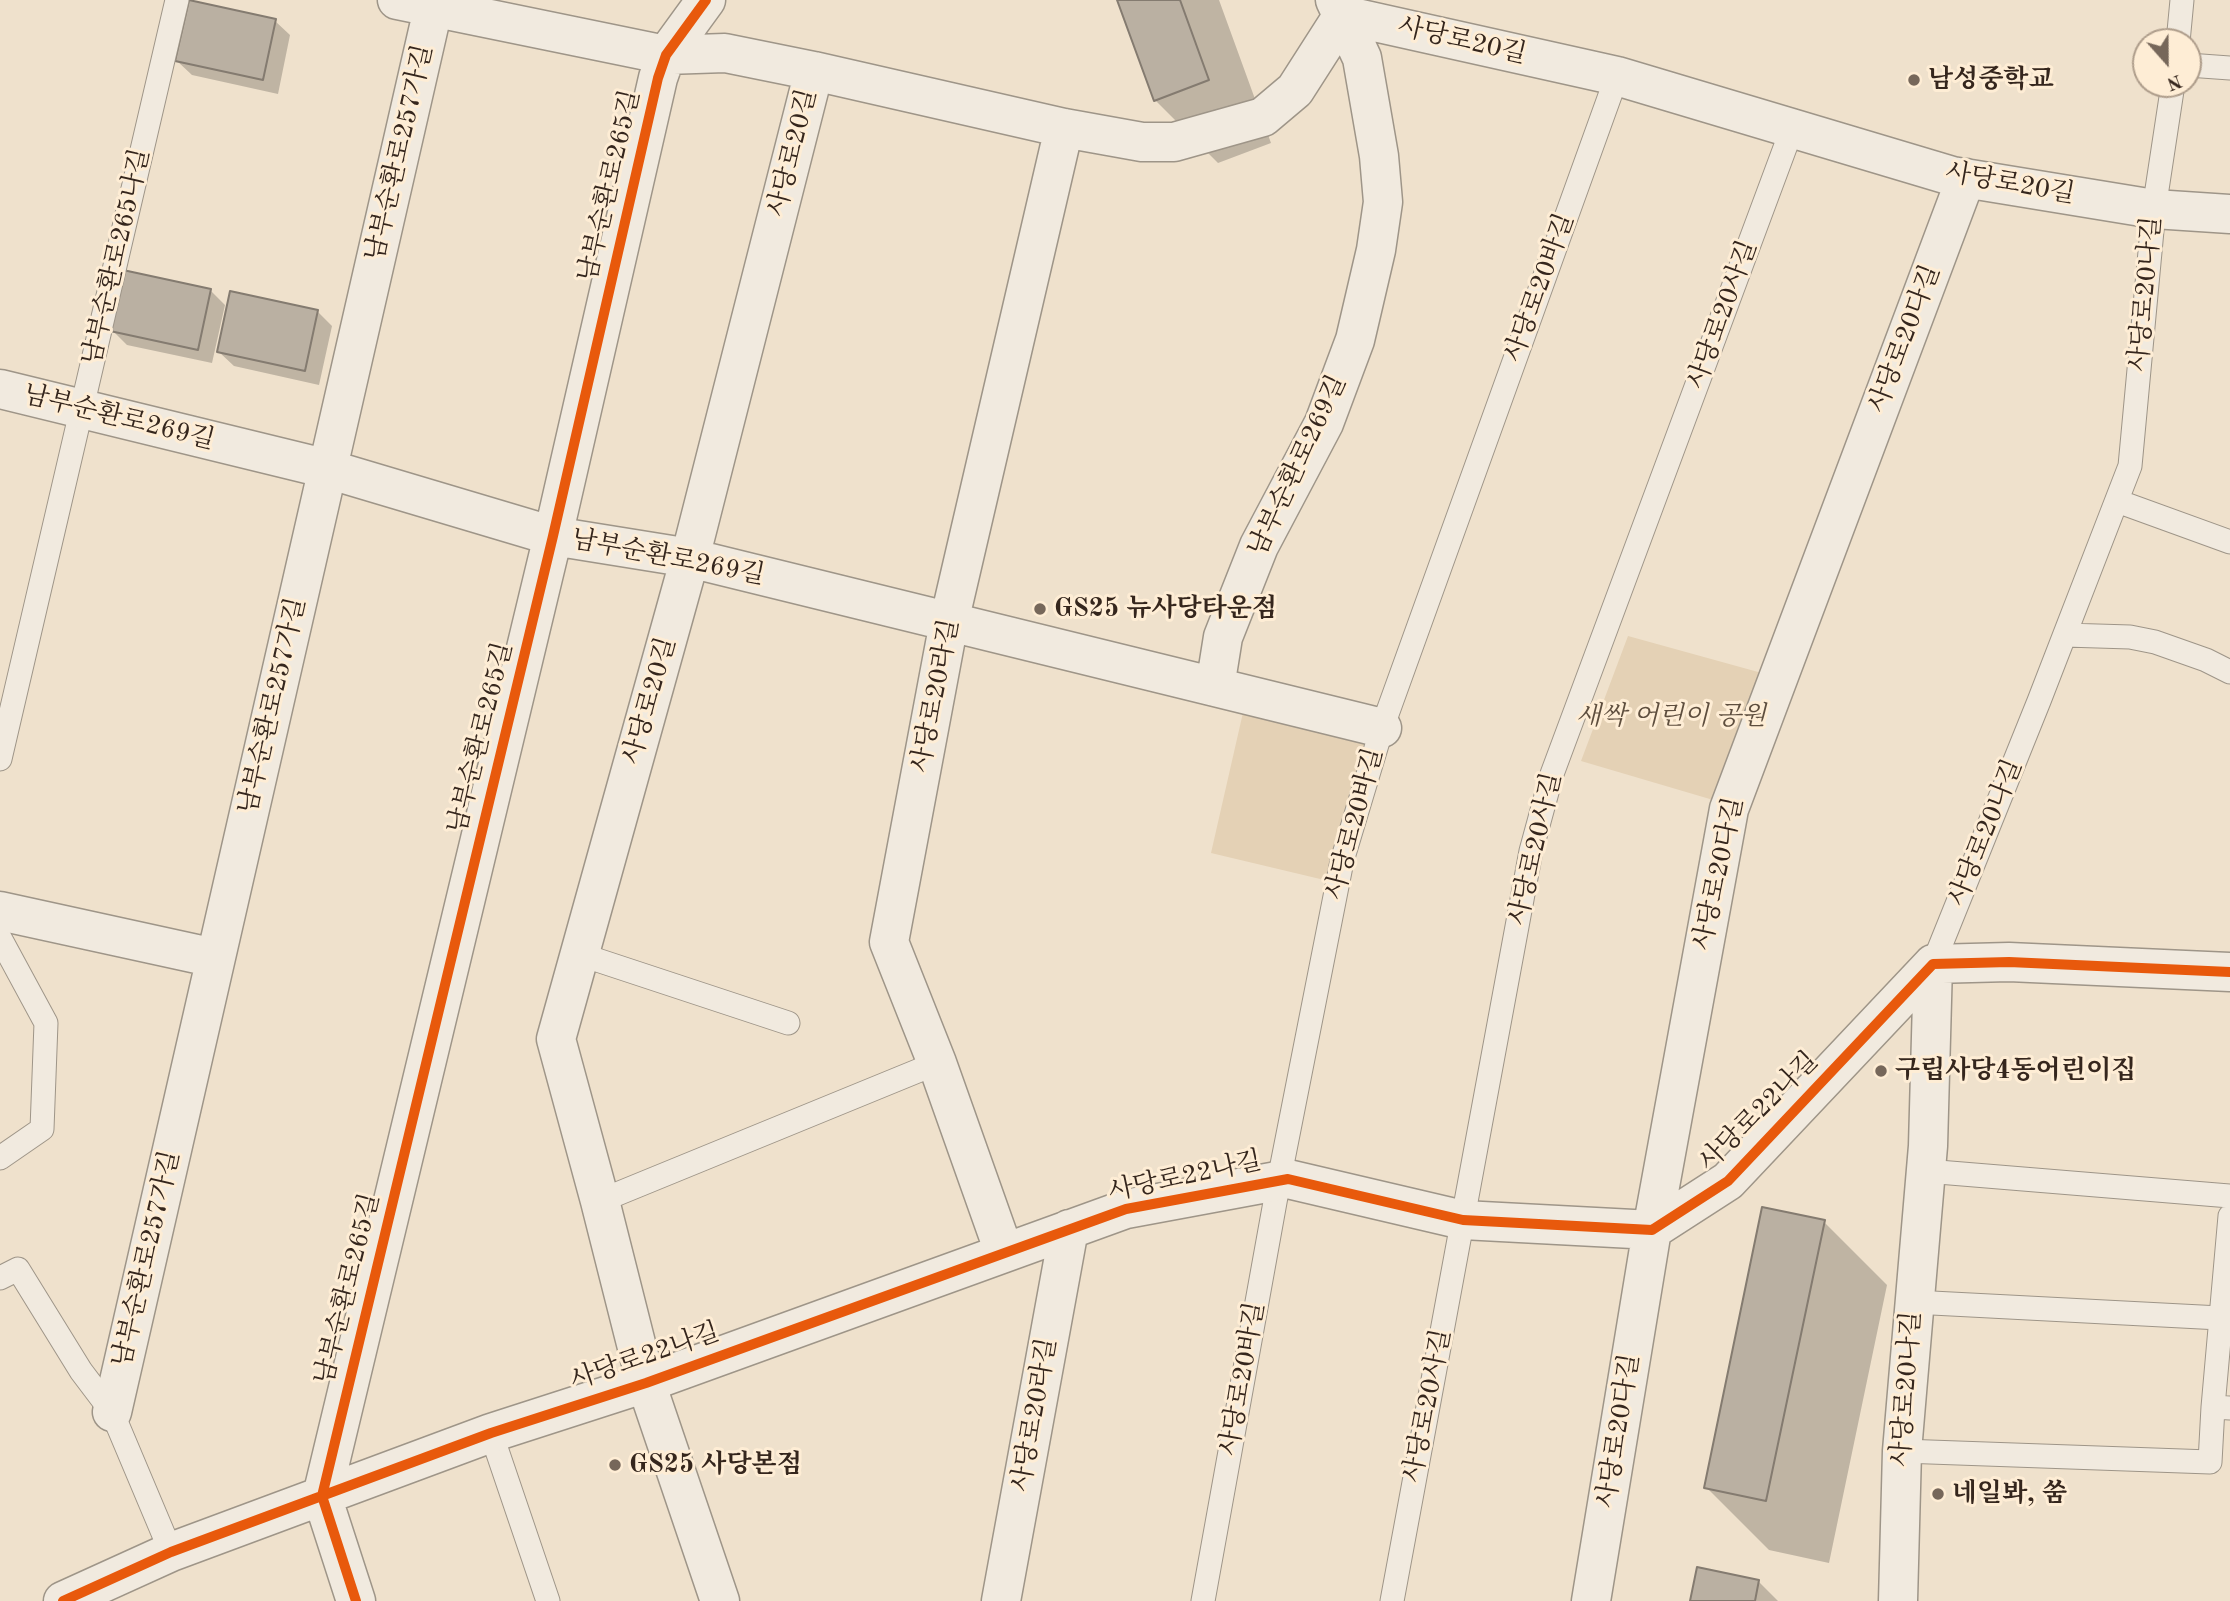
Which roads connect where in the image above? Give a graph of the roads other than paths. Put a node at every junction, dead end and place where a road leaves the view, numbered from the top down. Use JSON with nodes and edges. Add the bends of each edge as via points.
{"nodes":[{"id":1,"x":177,"y":0,"type":"edge"},
{"id":2,"x":706,"y":0,"type":"edge"},
{"id":3,"x":2182,"y":0,"type":"edge"},
{"id":4,"x":422,"y":3,"type":"edge"},
{"id":5,"x":1339,"y":7,"type":"edge"},
{"id":6,"x":2179,"y":28,"type":"edge"},
{"id":7,"x":666,"y":55,"type":"junction"},
{"id":8,"x":2202,"y":66,"type":"edge"},
{"id":9,"x":2230,"y":68,"type":"edge"},
{"id":10,"x":814,"y":71,"type":"junction"},
{"id":11,"x":1617,"y":76,"type":"junction"},
{"id":12,"x":2171,"y":98,"type":"edge"},
{"id":13,"x":1064,"y":128,"type":"junction"},
{"id":14,"x":1792,"y":129,"type":"junction"},
{"id":15,"x":1966,"y":178,"type":"junction"},
{"id":16,"x":2154,"y":209,"type":"junction"},
{"id":17,"x":2230,"y":214,"type":"edge"},
{"id":18,"x":0,"y":389,"type":"edge"},
{"id":19,"x":82,"y":409,"type":"junction"},
{"id":20,"x":328,"y":469,"type":"junction"},
{"id":21,"x":2117,"y":501,"type":"junction"},
{"id":22,"x":553,"y":536,"type":"junction"},
{"id":23,"x":2230,"y":542,"type":"edge"},
{"id":24,"x":690,"y":558,"type":"junction"},
{"id":25,"x":949,"y":622,"type":"junction"},
{"id":26,"x":2065,"y":635,"type":"junction"},
{"id":27,"x":2230,"y":672,"type":"edge"},
{"id":28,"x":1215,"y":687,"type":"junction"},
{"id":29,"x":1382,"y":729,"type":"junction"},
{"id":30,"x":0,"y":759,"type":"edge"},
{"id":31,"x":0,"y":911,"type":"edge"},
{"id":32,"x":0,"y":938,"type":"edge"},
{"id":33,"x":579,"y":954,"type":"junction"},
{"id":34,"x":215,"y":958,"type":"junction"},
{"id":35,"x":1933,"y":964,"type":"junction"},
{"id":36,"x":2230,"y":972,"type":"edge"},
{"id":37,"x":788,"y":1023,"type":"dead end"},
{"id":38,"x":937,"y":1063,"type":"junction"},
{"id":39,"x":0,"y":1158,"type":"edge"},
{"id":40,"x":1926,"y":1171,"type":"junction"},
{"id":41,"x":1279,"y":1180,"type":"junction"},
{"id":42,"x":2230,"y":1196,"type":"edge"},
{"id":43,"x":600,"y":1201,"type":"junction"},
{"id":44,"x":2230,"y":1216,"type":"edge"},
{"id":45,"x":1463,"y":1220,"type":"junction"},
{"id":46,"x":1069,"y":1229,"type":"junction"},
{"id":47,"x":1652,"y":1230,"type":"junction"},
{"id":48,"x":1004,"y":1252,"type":"junction"},
{"id":49,"x":0,"y":1278,"type":"edge"},
{"id":50,"x":1913,"y":1301,"type":"junction"},
{"id":51,"x":2221,"y":1318,"type":"junction"},
{"id":52,"x":646,"y":1383,"type":"junction"},
{"id":53,"x":2221,"y":1407,"type":"edge"},
{"id":54,"x":112,"y":1412,"type":"junction"},
{"id":55,"x":491,"y":1433,"type":"junction"},
{"id":56,"x":1902,"y":1451,"type":"junction"},
{"id":57,"x":322,"y":1496,"type":"junction"},
{"id":58,"x":171,"y":1552,"type":"junction"},
{"id":59,"x":64,"y":1601,"type":"edge"},
{"id":60,"x":356,"y":1601,"type":"edge"},
{"id":61,"x":548,"y":1601,"type":"edge"},
{"id":62,"x":720,"y":1601,"type":"edge"},
{"id":63,"x":1001,"y":1601,"type":"edge"},
{"id":64,"x":1203,"y":1601,"type":"edge"},
{"id":65,"x":1392,"y":1601,"type":"edge"},
{"id":66,"x":1591,"y":1601,"type":"edge"},
{"id":67,"x":1898,"y":1601,"type":"edge"}],
"edges":[{"from":1,"to":19,"type":"lane","name":"남부순환로265나길"},
{"from":2,"to":7,"type":"street","name":"남부순환로265길"},
{"from":3,"to":6,"type":"lane"},
{"from":4,"to":7,"type":"street"},
{"from":4,"to":20,"type":"street","name":"남부순환로257가길"},
{"from":5,"to":11,"type":"street","name":"사당로20길"},
{"from":5,"to":13,"type":"street","name":"사당로20길","via":[[1295,90],[1263,117],[1174,142],[1142,142]]},
{"from":5,"to":28,"type":"street","name":"남부순환로269길","via":[[1362,58],[1379,156],[1383,202],[1376,250],[1355,340],[1324,423],[1259,546],[1223,637]]},
{"from":7,"to":10,"type":"street","via":[[725,53]]},
{"from":7,"to":22,"type":"street","name":"남부순환로265길"},
{"from":8,"to":9,"type":"lane"},
{"from":10,"to":13,"type":"street","name":"사당로20길"},
{"from":10,"to":24,"type":"street","name":"사당로20길"},
{"from":11,"to":14,"type":"street","name":"사당로20길"},
{"from":11,"to":29,"type":"lane","name":"사당로20바길"},
{"from":12,"to":16,"type":"lane","name":"사당로20나길"},
{"from":13,"to":25,"type":"street","name":"사당로20라길"},
{"from":14,"to":15,"type":"street","name":"사당로20길"},
{"from":14,"to":45,"type":"lane","name":"사당로20사길","via":[[1552,775],[1531,851]]},
{"from":15,"to":16,"type":"street","name":"사당로20길"},
{"from":15,"to":47,"type":"street","name":"사당로20다길","via":[[1729,809]]},
{"from":16,"to":17,"type":"street","name":"사당로20길"},
{"from":16,"to":21,"type":"lane","name":"사당로20나길","via":[[2130,466]]},
{"from":18,"to":19,"type":"street","name":"남부순환로269길"},
{"from":19,"to":20,"type":"street","name":"남부순환로269길"},
{"from":19,"to":30,"type":"lane","name":"남부순환로265나길"},
{"from":20,"to":22,"type":"street","name":"남부순환로269길"},
{"from":20,"to":34,"type":"street","name":"남부순환로257가길"},
{"from":21,"to":23,"type":"lane"},
{"from":21,"to":26,"type":"lane","name":"사당로20나길"},
{"from":22,"to":24,"type":"street","name":"남부순환로269길"},
{"from":22,"to":57,"type":"street","name":"남부순환로265길"},
{"from":24,"to":25,"type":"street","name":"남부순환로269길"},
{"from":24,"to":33,"type":"street","name":"사당로20길"},
{"from":25,"to":28,"type":"street","name":"남부순환로269길"},
{"from":25,"to":38,"type":"street","name":"사당로20라길","via":[[889,942]]},
{"from":26,"to":27,"type":"lane","via":[[2155,642]]},
{"from":26,"to":35,"type":"lane","name":"사당로20나길"},
{"from":28,"to":29,"type":"street","name":"남부순환로269길"},
{"from":29,"to":41,"type":"lane","name":"사당로20바길","via":[[1342,862]]},
{"from":31,"to":34,"type":"street"},
{"from":32,"to":39,"type":"lane","via":[[46,1023],[42,1129]]},
{"from":33,"to":37,"type":"lane"},
{"from":33,"to":43,"type":"street","name":"사당로20길","via":[[556,1039]]},
{"from":34,"to":54,"type":"street","name":"남부순환로257가길"},
{"from":35,"to":36,"type":"street","via":[[2008,962]]},
{"from":35,"to":40,"type":"street","name":"사당로20나길"},
{"from":35,"to":47,"type":"street","name":"사당로22나길","via":[[1728,1181]]},
{"from":38,"to":43,"type":"lane"},
{"from":38,"to":48,"type":"street","name":"사당로20라길"},
{"from":40,"to":42,"type":"lane"},
{"from":40,"to":50,"type":"street","name":"사당로20나길"},
{"from":41,"to":45,"type":"street","name":"사당로22나길"},
{"from":41,"to":46,"type":"street","name":"사당로22나길","via":[[1126,1209]]},
{"from":41,"to":64,"type":"lane","name":"사당로20바길"},
{"from":43,"to":52,"type":"street","name":"사당로20길"},
{"from":44,"to":51,"type":"lane"},
{"from":45,"to":47,"type":"street","name":"사당로22나길"},
{"from":45,"to":65,"type":"lane","name":"사당로20사길"},
{"from":46,"to":48,"type":"street","name":"사당로22나길"},
{"from":46,"to":63,"type":"street","name":"사당로20라길"},
{"from":47,"to":66,"type":"street","name":"사당로20다길"},
{"from":48,"to":52,"type":"street","name":"사당로22나길"},
{"from":49,"to":54,"type":"lane","name":"남부순환로257가길","via":[[18,1269]]},
{"from":50,"to":51,"type":"lane"},
{"from":50,"to":56,"type":"street","name":"사당로20나길"},
{"from":51,"to":53,"type":"lane"},
{"from":52,"to":55,"type":"street","name":"사당로22나길"},
{"from":52,"to":62,"type":"street","name":"사당로20길"},
{"from":53,"to":56,"type":"lane","via":[[2210,1462]]},
{"from":54,"to":58,"type":"lane","name":"남부순환로257가길"},
{"from":55,"to":57,"type":"street","name":"사당로22나길"},
{"from":55,"to":61,"type":"lane"},
{"from":56,"to":67,"type":"street","name":"사당로20나길"},
{"from":57,"to":58,"type":"street","name":"사당로22나길"},
{"from":57,"to":60,"type":"street"},
{"from":58,"to":59,"type":"street","name":"사당로22나길"}]}
